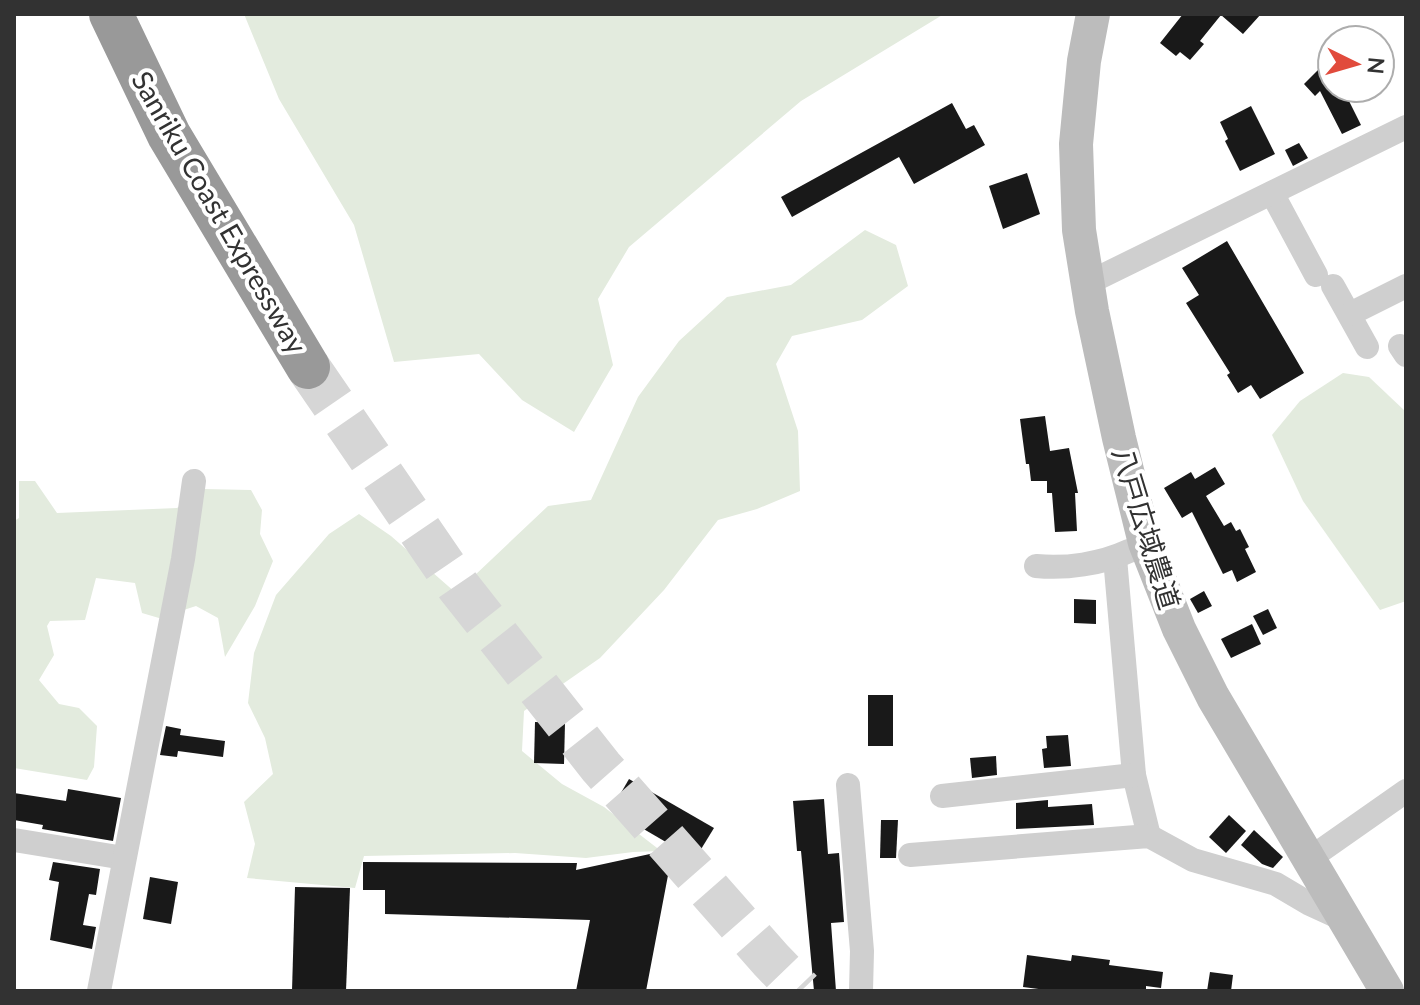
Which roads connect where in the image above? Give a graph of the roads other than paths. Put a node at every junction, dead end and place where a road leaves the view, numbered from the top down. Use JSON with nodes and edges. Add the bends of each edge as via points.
{"nodes":[{"id":1,"x":111,"y":14,"type":"edge"},
{"id":2,"x":1093,"y":14,"type":"edge"},
{"id":3,"x":1406,"y":127,"type":"edge"},
{"id":4,"x":1272,"y":193,"type":"junction"},
{"id":5,"x":1088,"y":283,"type":"junction"},
{"id":6,"x":1406,"y":286,"type":"edge"},
{"id":7,"x":1350,"y":314,"type":"junction"},
{"id":8,"x":1367,"y":347,"type":"dead end"},
{"id":9,"x":308,"y":367,"type":"tunnel mouth"},
{"id":10,"x":194,"y":481,"type":"dead end"},
{"id":11,"x":1145,"y":543,"type":"junction"},
{"id":12,"x":1115,"y":558,"type":"junction"},
{"id":13,"x":1036,"y":566,"type":"dead end"},
{"id":14,"x":1134,"y":775,"type":"junction"},
{"id":15,"x":848,"y":785,"type":"dead end"},
{"id":16,"x":1406,"y":791,"type":"edge"},
{"id":17,"x":942,"y":796,"type":"dead end"},
{"id":18,"x":1149,"y":836,"type":"junction"},
{"id":19,"x":14,"y":840,"type":"edge"},
{"id":20,"x":910,"y":855,"type":"dead end"},
{"id":21,"x":124,"y":858,"type":"junction"},
{"id":22,"x":1309,"y":859,"type":"junction"},
{"id":23,"x":1345,"y":920,"type":"junction"},
{"id":24,"x":99,"y":991,"type":"edge"},
{"id":25,"x":861,"y":991,"type":"edge"},
{"id":26,"x":1387,"y":991,"type":"edge"}],
"edges":[{"from":1,"to":9,"type":"highway","name":"Sanriku Coast Expressway","via":[[169,135]]},
{"from":2,"to":5,"type":"street","name":"八戸広域農道","via":[[1076,144],[1079,230]]},
{"from":3,"to":4,"type":"street"},
{"from":4,"to":5,"type":"street"},
{"from":4,"to":7,"type":"street"},
{"from":5,"to":11,"type":"street","name":"八戸広域農道"},
{"from":6,"to":7,"type":"street"},
{"from":7,"to":8,"type":"street"},
{"from":10,"to":21,"type":"street"},
{"from":11,"to":12,"type":"street"},
{"from":11,"to":22,"type":"street","name":"八戸広域農道","via":[[1199,670]]},
{"from":12,"to":13,"type":"street"},
{"from":12,"to":14,"type":"street"},
{"from":14,"to":17,"type":"street"},
{"from":14,"to":18,"type":"street"},
{"from":15,"to":25,"type":"street"},
{"from":16,"to":22,"type":"street"},
{"from":18,"to":20,"type":"street"},
{"from":18,"to":23,"type":"street","via":[[1193,860],[1276,884]]},
{"from":19,"to":21,"type":"street"},
{"from":21,"to":24,"type":"street"},
{"from":22,"to":23,"type":"street","name":"八戸広域農道"},
{"from":23,"to":26,"type":"street","name":"八戸広域農道"}]}
